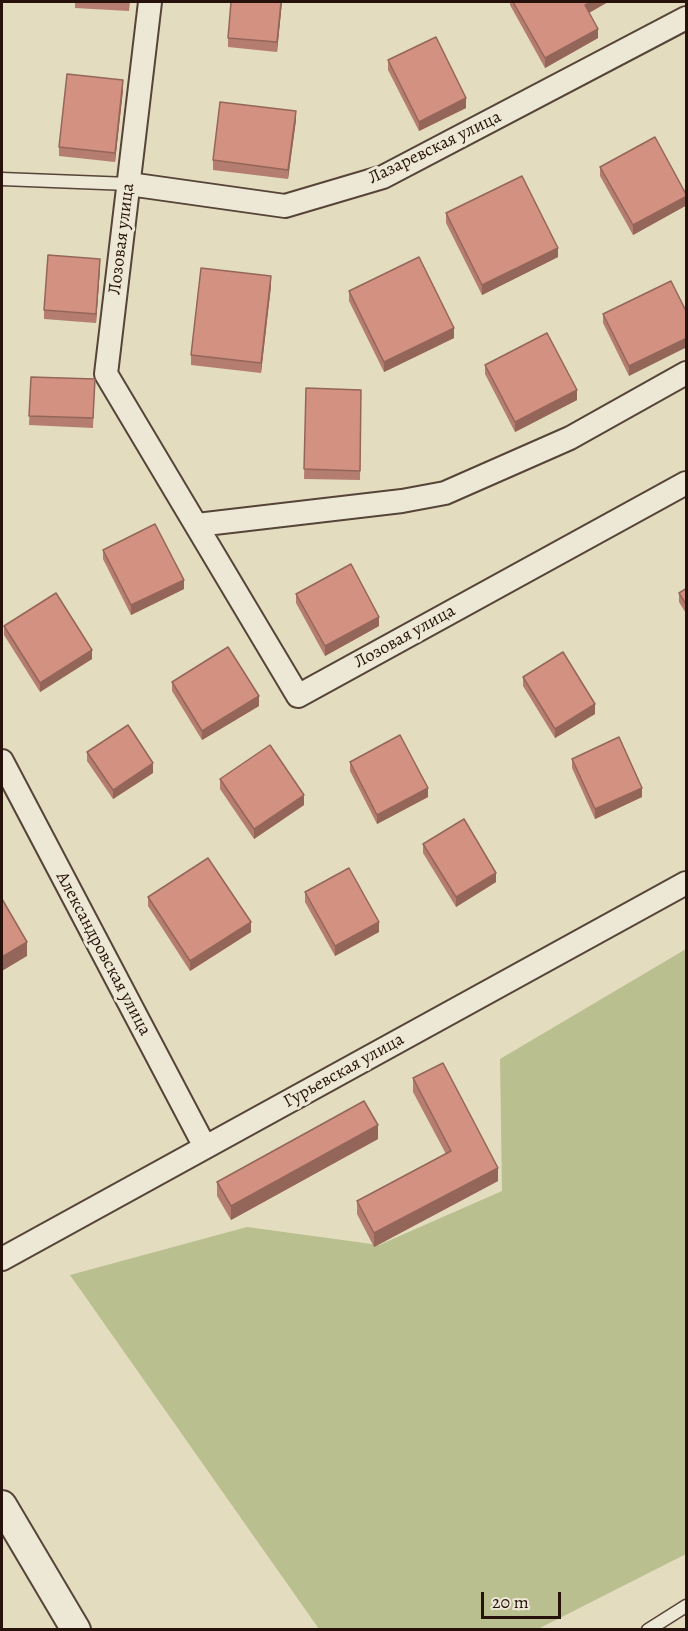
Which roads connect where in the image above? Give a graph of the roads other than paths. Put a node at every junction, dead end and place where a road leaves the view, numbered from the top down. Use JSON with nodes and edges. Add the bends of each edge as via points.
{"nodes":[{"id":1,"x":150,"y":2,"type":"edge"},
{"id":2,"x":687,"y":18,"type":"edge"},
{"id":3,"x":2,"y":179,"type":"edge"},
{"id":4,"x":129,"y":184,"type":"junction"},
{"id":5,"x":687,"y":373,"type":"edge"},
{"id":6,"x":687,"y":483,"type":"edge"},
{"id":7,"x":197,"y":525,"type":"junction"},
{"id":8,"x":2,"y":761,"type":"edge"},
{"id":9,"x":687,"y":883,"type":"edge"},
{"id":10,"x":205,"y":1147,"type":"junction"},
{"id":11,"x":2,"y":1258,"type":"edge"},
{"id":12,"x":2,"y":1505,"type":"edge"},
{"id":13,"x":687,"y":1606,"type":"edge"},
{"id":14,"x":76,"y":1629,"type":"edge"},
{"id":15,"x":648,"y":1629,"type":"edge"}],
"edges":[{"from":1,"to":4,"type":"street","name":"Лозовая улица"},
{"from":2,"to":4,"type":"street","name":"Лазаревская улица","via":[[383,177],[285,206]]},
{"from":3,"to":4,"type":"lane"},
{"from":4,"to":7,"type":"street","name":"Лозовая улица","via":[[106,374]]},
{"from":5,"to":7,"type":"street","via":[[570,438],[445,494]]},
{"from":6,"to":7,"type":"street","name":"Лозовая улица","via":[[298,696]]},
{"from":8,"to":10,"type":"street","name":"Александровская улица"},
{"from":9,"to":10,"type":"street","name":"Гурьевская улица"},
{"from":10,"to":11,"type":"street","name":"Гурьевская улица"},
{"from":12,"to":14,"type":"street"},
{"from":13,"to":15,"type":"lane"}]}
